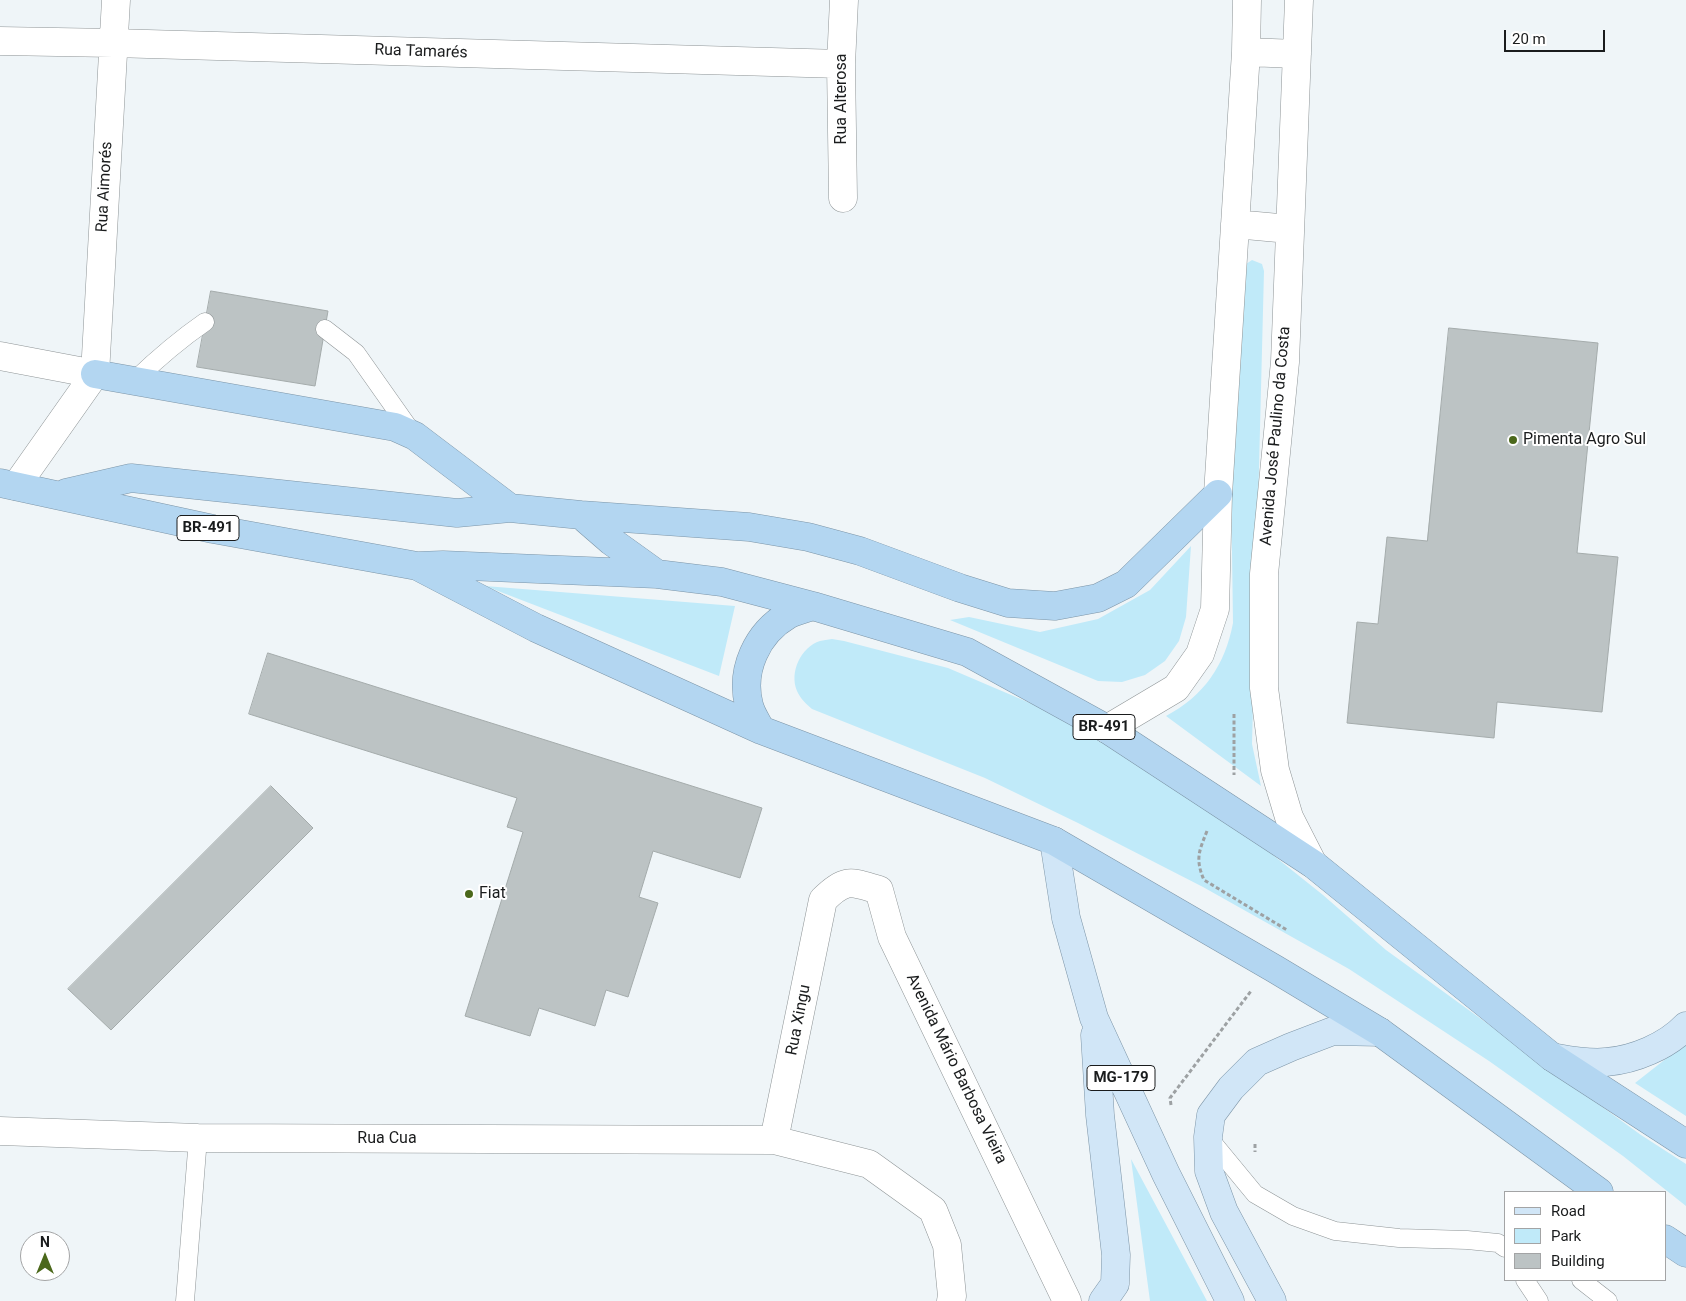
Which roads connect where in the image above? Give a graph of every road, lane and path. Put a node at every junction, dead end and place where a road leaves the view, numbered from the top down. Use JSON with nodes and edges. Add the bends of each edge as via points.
{"nodes":[{"id":1,"x":116,"y":0,"type":"edge"},
{"id":2,"x":844,"y":0,"type":"edge"},
{"id":3,"x":1247,"y":0,"type":"edge"},
{"id":4,"x":1298,"y":0,"type":"edge"},
{"id":5,"x":0,"y":42,"type":"edge"},
{"id":6,"x":113,"y":43,"type":"junction"},
{"id":7,"x":1246,"y":52,"type":"junction"},
{"id":8,"x":1297,"y":54,"type":"junction"},
{"id":9,"x":841,"y":64,"type":"junction"},
{"id":10,"x":843,"y":198,"type":"dead end"},
{"id":11,"x":1235,"y":224,"type":"junction"},
{"id":12,"x":1289,"y":229,"type":"junction"},
{"id":13,"x":205,"y":322,"type":"dead end"},
{"id":14,"x":325,"y":329,"type":"dead end"},
{"id":15,"x":0,"y":356,"type":"edge"},
{"id":16,"x":95,"y":374,"type":"junction"},
{"id":17,"x":134,"y":381,"type":"junction"},
{"id":18,"x":415,"y":436,"type":"junction"},
{"id":19,"x":8,"y":484,"type":"edge"},
{"id":20,"x":1218,"y":494,"type":"junction"},
{"id":21,"x":57,"y":495,"type":"junction"},
{"id":22,"x":510,"y":508,"type":"junction"},
{"id":23,"x":581,"y":515,"type":"junction"},
{"id":24,"x":418,"y":566,"type":"junction"},
{"id":25,"x":656,"y":574,"type":"junction"},
{"id":26,"x":813,"y":606,"type":"junction"},
{"id":27,"x":1107,"y":729,"type":"junction"},
{"id":28,"x":761,"y":730,"type":"junction"},
{"id":29,"x":1207,"y":829,"type":"dead end"},
{"id":30,"x":1054,"y":841,"type":"junction"},
{"id":31,"x":1313,"y":864,"type":"junction"},
{"id":32,"x":823,"y":900,"type":"joint"},
{"id":33,"x":1287,"y":930,"type":"dead end"},
{"id":34,"x":1252,"y":990,"type":"dead end"},
{"id":35,"x":1094,"y":1018,"type":"junction"},
{"id":36,"x":1686,"y":1026,"type":"edge"},
{"id":37,"x":1380,"y":1032,"type":"junction"},
{"id":38,"x":1552,"y":1057,"type":"junction"},
{"id":39,"x":1172,"y":1112,"type":"dead end"},
{"id":40,"x":0,"y":1131,"type":"edge"},
{"id":41,"x":1208,"y":1137,"type":"junction"},
{"id":42,"x":198,"y":1138,"type":"junction"},
{"id":43,"x":774,"y":1140,"type":"junction"},
{"id":44,"x":1686,"y":1144,"type":"edge"},
{"id":45,"x":1598,"y":1191,"type":"edge"},
{"id":46,"x":1666,"y":1240,"type":"edge"},
{"id":47,"x":1504,"y":1247,"type":"edge"},
{"id":48,"x":1686,"y":1253,"type":"edge"},
{"id":49,"x":1526,"y":1281,"type":"edge"},
{"id":50,"x":1582,"y":1281,"type":"edge"},
{"id":51,"x":185,"y":1301,"type":"edge"},
{"id":52,"x":950,"y":1301,"type":"edge"},
{"id":53,"x":1067,"y":1301,"type":"edge"},
{"id":54,"x":1103,"y":1301,"type":"edge"},
{"id":55,"x":1230,"y":1301,"type":"edge"},
{"id":56,"x":1272,"y":1301,"type":"edge"},
{"id":57,"x":1539,"y":1301,"type":"edge"},
{"id":58,"x":1608,"y":1301,"type":"edge"}],
"edges":[{"from":1,"to":6,"type":"street","name":"Rua Aimorés"},
{"from":2,"to":9,"type":"street","name":"Rua Alterosa"},
{"from":3,"to":7,"type":"street"},
{"from":4,"to":8,"type":"street","name":"Avenida José Paulino da Costa"},
{"from":5,"to":6,"type":"street","name":"Rua Tamarés"},
{"from":6,"to":9,"type":"street","name":"Rua Tamarés"},
{"from":6,"to":16,"type":"street","name":"Rua Aimorés"},
{"from":7,"to":8,"type":"street"},
{"from":7,"to":11,"type":"street"},
{"from":8,"to":12,"type":"street","name":"Avenida José Paulino da Costa"},
{"from":9,"to":10,"type":"street","name":"Rua Alterosa"},
{"from":11,"to":12,"type":"street"},
{"from":11,"to":20,"type":"street"},
{"from":12,"to":31,"type":"street","name":"Avenida José Paulino da Costa","via":[[1285,362],[1264,574],[1264,688],[1275,770],[1289,817]]},
{"from":13,"to":17,"type":"lane","via":[[159,356]]},
{"from":14,"to":18,"type":"lane","via":[[356,352]]},
{"from":15,"to":16,"type":"street"},
{"from":16,"to":17,"type":"highway"},
{"from":16,"to":19,"type":"street"},
{"from":17,"to":18,"type":"highway","via":[[395,427]]},
{"from":18,"to":22,"type":"highway"},
{"from":19,"to":21,"type":"highway","number":"BR-491"},
{"from":20,"to":23,"type":"highway","via":[[1126,584],[1098,598],[1055,606],[1008,603],[860,551],[808,537],[749,527]]},
{"from":20,"to":27,"type":"street","via":[[1215,609],[1200,654],[1176,688]]},
{"from":21,"to":22,"type":"highway","via":[[131,478],[457,513]]},
{"from":21,"to":24,"type":"highway","number":"BR-491"},
{"from":22,"to":23,"type":"highway"},
{"from":23,"to":25,"type":"highway"},
{"from":24,"to":25,"type":"highway","number":"BR-491","via":[[443,564]]},
{"from":24,"to":28,"type":"highway","number":"BR-491","via":[[536,628]]},
{"from":25,"to":26,"type":"highway","number":"BR-491","via":[[722,582]]},
{"from":26,"to":27,"type":"highway","number":"BR-491","via":[[967,652]]},
{"from":26,"to":28,"type":"highway","via":[[781,620],[767,631],[752,653],[746,679],[749,706]]},
{"from":27,"to":31,"type":"highway","number":"BR-491"},
{"from":28,"to":30,"type":"highway","number":"BR-491"},
{"from":29,"to":33,"type":"path","via":[[1199,850],[1198,866],[1204,880]]},
{"from":30,"to":35,"type":"main road","number":"MG-179","via":[[1066,918]]},
{"from":30,"to":37,"type":"highway","number":"BR-491"},
{"from":31,"to":38,"type":"highway","number":"BR-491"},
{"from":32,"to":43,"type":"street","name":"Rua Xingu"},
{"from":32,"to":53,"type":"street","name":"Avenida Mário Barbosa Vieira","via":[[836,887],[851,882],[879,890],[892,937]]},
{"from":34,"to":39,"type":"path","via":[[1170,1098]]},
{"from":35,"to":54,"type":"main road","via":[[1100,1115],[1116,1255],[1115,1284]]},
{"from":35,"to":55,"type":"main road","number":"MG-179","via":[[1166,1174]]},
{"from":36,"to":38,"type":"main road","via":[[1659,1046],[1633,1057],[1606,1062],[1578,1062]]},
{"from":37,"to":41,"type":"main road","via":[[1333,1031],[1257,1062],[1231,1088],[1211,1115]]},
{"from":37,"to":45,"type":"highway","number":"BR-491"},
{"from":38,"to":44,"type":"highway","number":"BR-491"},
{"from":40,"to":42,"type":"street","name":"Rua Cua"},
{"from":41,"to":47,"type":"lane","via":[[1255,1194],[1293,1216],[1335,1231],[1400,1238],[1467,1240],[1498,1243]]},
{"from":41,"to":56,"type":"main road","via":[[1209,1171],[1224,1212]]},
{"from":42,"to":43,"type":"street","name":"Rua Cua"},
{"from":42,"to":51,"type":"lane"},
{"from":43,"to":52,"type":"street","name":"Rua Cua","via":[[869,1164],[934,1210],[947,1245]]},
{"from":46,"to":48,"type":"highway"},
{"from":49,"to":57,"type":"lane"},
{"from":50,"to":58,"type":"lane"}]}
